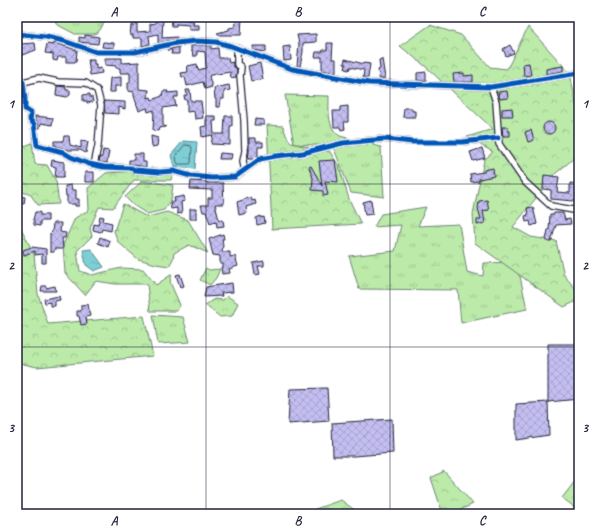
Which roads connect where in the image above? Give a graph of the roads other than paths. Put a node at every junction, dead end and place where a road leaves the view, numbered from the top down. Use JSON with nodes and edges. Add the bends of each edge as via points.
{"nodes":[{"id":1,"x":17,"y":34,"type":"edge"},
{"id":2,"x":236,"y":48,"type":"junction"},
{"id":3,"x":579,"y":73,"type":"edge"},
{"id":4,"x":17,"y":80,"type":"edge"},
{"id":5,"x":23,"y":82,"type":"junction"},
{"id":6,"x":491,"y":86,"type":"junction"},
{"id":7,"x":498,"y":138,"type":"junction"},
{"id":8,"x":94,"y":164,"type":"junction"},
{"id":9,"x":246,"y":169,"type":"junction"},
{"id":10,"x":579,"y":211,"type":"edge"}],
"edges":[{"from":1,"to":2,"type":"street","via":[[64,41],[96,52],[135,52],[196,41],[216,42]]},
{"from":2,"to":6,"type":"street","via":[[292,68],[369,83]]},
{"from":2,"to":9,"type":"street","via":[[237,64],[241,66],[245,150],[242,161]]},
{"from":3,"to":6,"type":"street"},
{"from":4,"to":5,"type":"street"},
{"from":5,"to":8,"type":"street","via":[[25,109],[31,113],[30,120],[34,124],[37,146],[63,152]]},
{"from":5,"to":8,"type":"street","via":[[39,78],[86,83],[97,90],[101,105]]},
{"from":6,"to":7,"type":"street","via":[[496,102]]},
{"from":7,"to":9,"type":"street","via":[[462,142],[385,139],[343,143],[303,153],[260,159]]},
{"from":7,"to":10,"type":"street","via":[[499,144],[525,182],[551,206]]},
{"from":8,"to":9,"type":"street","via":[[135,170],[173,171],[212,178],[235,176]]}]}
